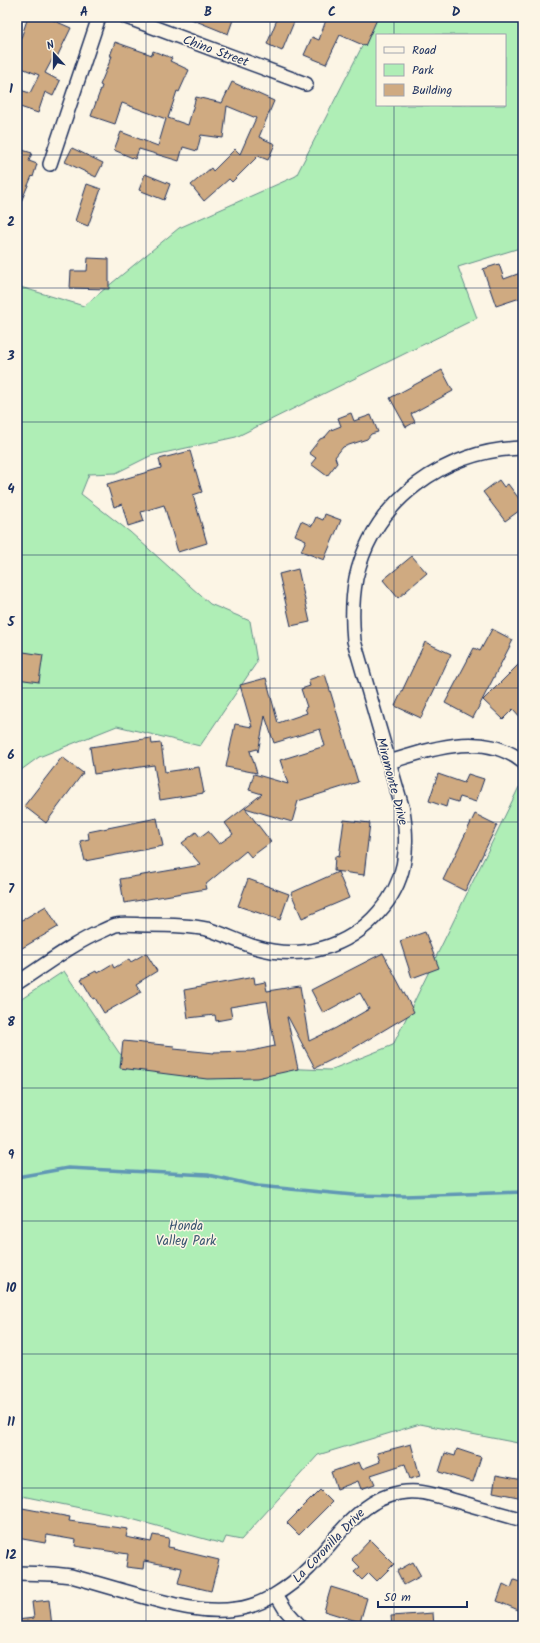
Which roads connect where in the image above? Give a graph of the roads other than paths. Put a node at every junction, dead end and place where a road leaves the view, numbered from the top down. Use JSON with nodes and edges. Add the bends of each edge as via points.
{"nodes":[{"id":1,"x":99,"y":17,"type":"edge"},
{"id":2,"x":126,"y":17,"type":"edge"},
{"id":3,"x":306,"y":84,"type":"dead end"},
{"id":4,"x":50,"y":164,"type":"dead end"},
{"id":5,"x":523,"y":448,"type":"edge"},
{"id":6,"x":388,"y":762,"type":"junction"},
{"id":7,"x":523,"y":762,"type":"edge"},
{"id":8,"x":17,"y":983,"type":"edge"},
{"id":9,"x":523,"y":1520,"type":"edge"},
{"id":10,"x":17,"y":1573,"type":"edge"},
{"id":11,"x":276,"y":1594,"type":"junction"},
{"id":12,"x":300,"y":1626,"type":"edge"}],
"edges":[{"from":1,"to":4,"type":"street"},
{"from":2,"to":3,"type":"street","name":"Chino Street"},
{"from":5,"to":6,"type":"street","name":"Miramonte Drive","via":[[492,450],[469,456],[424,478],[390,510],[370,539],[363,555],[353,600],[354,641]]},
{"from":6,"to":7,"type":"street","via":[[433,749],[472,744],[500,748]]},
{"from":6,"to":8,"type":"street","name":"Miramonte Drive","via":[[403,810],[406,834],[403,866],[392,895],[360,931],[316,950],[285,953],[254,947],[206,929],[181,925],[117,925],[87,938]]},
{"from":9,"to":11,"type":"street","name":"La Coronilla Drive","via":[[429,1494],[406,1492],[390,1495],[365,1507],[308,1568]]},
{"from":10,"to":11,"type":"street","name":"La Coronilla Drive","via":[[71,1576],[183,1607],[209,1610],[237,1610]]},
{"from":11,"to":12,"type":"street"}]}
